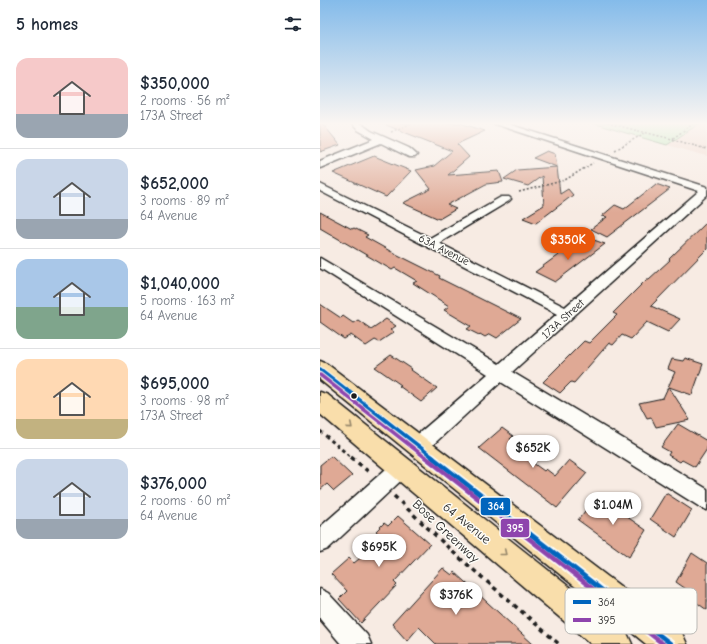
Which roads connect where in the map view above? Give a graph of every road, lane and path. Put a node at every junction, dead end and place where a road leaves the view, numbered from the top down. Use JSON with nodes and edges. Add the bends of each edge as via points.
{"nodes":[{"id":1,"x":348,"y":153,"type":"edge"},
{"id":2,"x":410,"y":153,"type":"edge"},
{"id":3,"x":591,"y":153,"type":"edge"},
{"id":4,"x":412,"y":155,"type":"dead end"},
{"id":5,"x":598,"y":160,"type":"dead end"},
{"id":6,"x":320,"y":165,"type":"edge"},
{"id":7,"x":320,"y":187,"type":"edge"},
{"id":8,"x":707,"y":190,"type":"edge"},
{"id":9,"x":519,"y":192,"type":"dead end"},
{"id":10,"x":505,"y":199,"type":"dead end"},
{"id":11,"x":430,"y":243,"type":"junction"},
{"id":12,"x":320,"y":262,"type":"edge"},
{"id":13,"x":568,"y":314,"type":"junction"},
{"id":14,"x":320,"y":369,"type":"edge"},
{"id":15,"x":501,"y":374,"type":"junction"},
{"id":16,"x":320,"y":401,"type":"edge"},
{"id":17,"x":320,"y":432,"type":"edge"},
{"id":18,"x":418,"y":446,"type":"junction"},
{"id":19,"x":401,"y":468,"type":"junction"},
{"id":20,"x":372,"y":474,"type":"dead end"},
{"id":21,"x":394,"y":494,"type":"dead end"},
{"id":22,"x":707,"y":500,"type":"edge"},
{"id":23,"x":320,"y":541,"type":"edge"},
{"id":24,"x":599,"y":588,"type":"edge"},
{"id":25,"x":320,"y":601,"type":"edge"},
{"id":26,"x":565,"y":602,"type":"edge"},
{"id":27,"x":604,"y":634,"type":"edge"},
{"id":28,"x":658,"y":634,"type":"edge"},
{"id":29,"x":358,"y":644,"type":"edge"},
{"id":30,"x":560,"y":644,"type":"edge"},
{"id":31,"x":616,"y":644,"type":"edge"},
{"id":32,"x":671,"y":644,"type":"edge"}],
"edges":[{"from":1,"to":6,"type":"street"},
{"from":2,"to":4,"type":"street"},
{"from":3,"to":8,"type":"street"},
{"from":5,"to":9,"type":"path","via":[[565,180]]},
{"from":7,"to":11,"type":"street","name":"63A Avenue"},
{"from":8,"to":13,"type":"street","name":"173A Street"},
{"from":10,"to":11,"type":"street"},
{"from":11,"to":13,"type":"street","name":"63A Avenue"},
{"from":12,"to":15,"type":"street"},
{"from":13,"to":15,"type":"street","name":"173A Street"},
{"from":14,"to":18,"type":"main road"},
{"from":15,"to":18,"type":"street","name":"173A Street"},
{"from":15,"to":22,"type":"street"},
{"from":16,"to":19,"type":"main road","name":"64 Avenue","one_way":true},
{"from":17,"to":20,"type":"path"},
{"from":18,"to":24,"type":"main road"},
{"from":19,"to":23,"type":"street"},
{"from":19,"to":26,"type":"main road","name":"64 Avenue","one_way":true},
{"from":21,"to":30,"type":"path","name":"Bose Greenway","via":[[400,503],[454,553]]},
{"from":25,"to":29,"type":"street"},
{"from":27,"to":31,"type":"main road","name":"64 Avenue","one_way":true},
{"from":28,"to":32,"type":"main road"}]}
